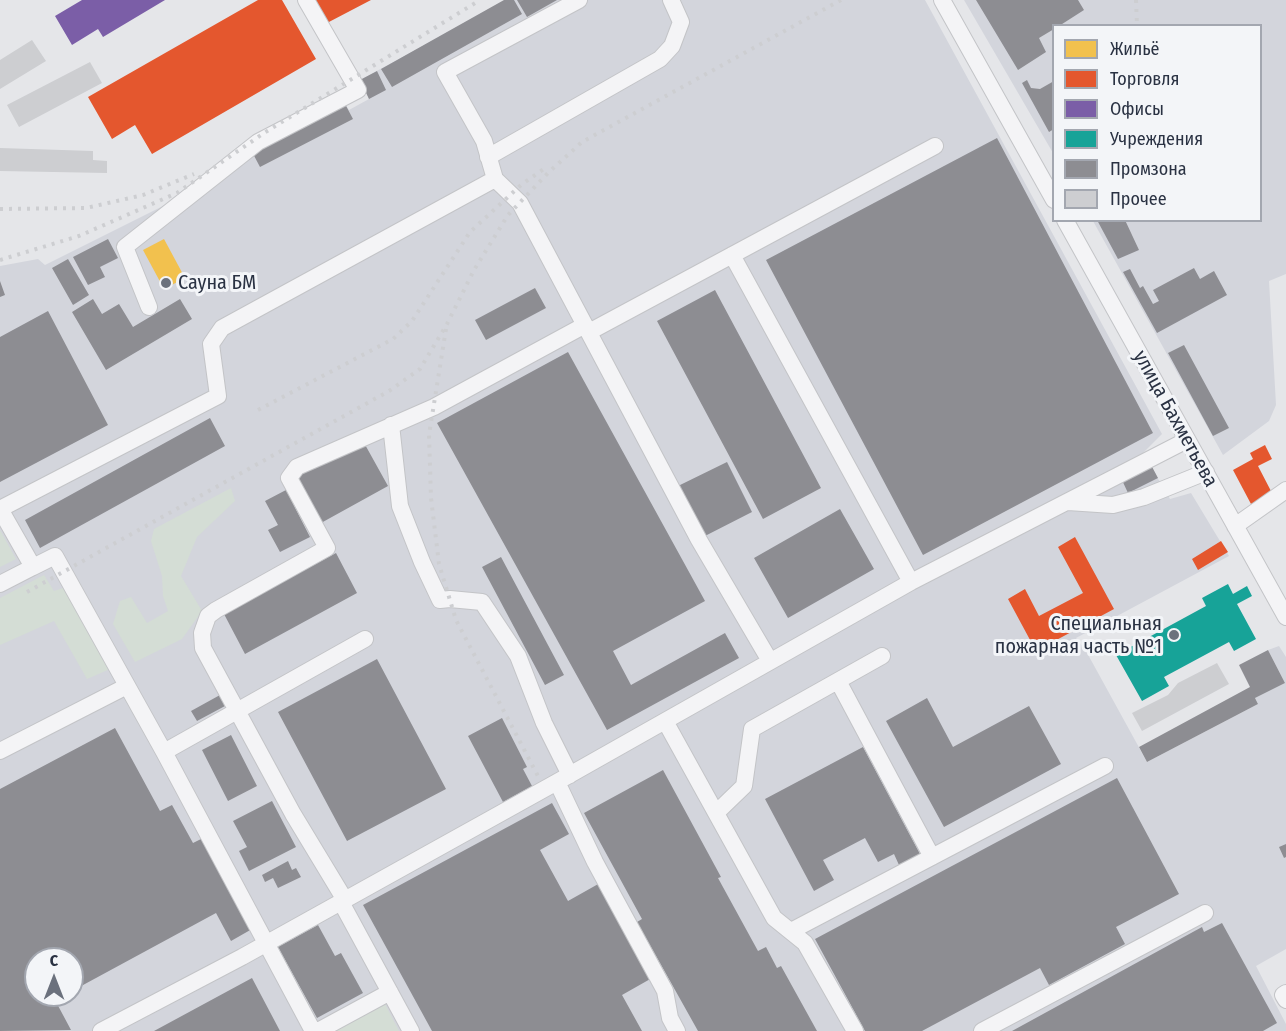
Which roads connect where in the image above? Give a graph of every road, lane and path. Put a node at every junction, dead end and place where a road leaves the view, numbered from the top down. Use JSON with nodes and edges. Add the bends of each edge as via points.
{"nodes":[{"id":1,"x":306,"y":0,"type":"edge"},
{"id":2,"x":579,"y":0,"type":"edge"},
{"id":3,"x":671,"y":0,"type":"edge"},
{"id":4,"x":942,"y":0,"type":"edge"},
{"id":5,"x":935,"y":146,"type":"dead end"},
{"id":6,"x":488,"y":157,"type":"junction"},
{"id":7,"x":495,"y":179,"type":"junction"},
{"id":8,"x":1052,"y":198,"type":"edge"},
{"id":9,"x":1066,"y":222,"type":"edge"},
{"id":10,"x":732,"y":255,"type":"junction"},
{"id":11,"x":149,"y":307,"type":"dead end"},
{"id":12,"x":587,"y":328,"type":"junction"},
{"id":13,"x":391,"y":425,"type":"junction"},
{"id":14,"x":1187,"y":440,"type":"junction"},
{"id":15,"x":1206,"y":472,"type":"junction"},
{"id":16,"x":1286,"y":490,"type":"edge"},
{"id":17,"x":1067,"y":502,"type":"junction"},
{"id":18,"x":0,"y":509,"type":"edge"},
{"id":19,"x":1235,"y":526,"type":"junction"},
{"id":20,"x":33,"y":567,"type":"junction"},
{"id":21,"x":911,"y":582,"type":"junction"},
{"id":22,"x":0,"y":584,"type":"edge"},
{"id":23,"x":1286,"y":617,"type":"edge"},
{"id":24,"x":365,"y":639,"type":"dead end"},
{"id":25,"x":882,"y":656,"type":"dead end"},
{"id":26,"x":770,"y":661,"type":"junction"},
{"id":27,"x":838,"y":681,"type":"junction"},
{"id":28,"x":127,"y":687,"type":"junction"},
{"id":29,"x":238,"y":712,"type":"junction"},
{"id":30,"x":665,"y":721,"type":"junction"},
{"id":31,"x":0,"y":751,"type":"edge"},
{"id":32,"x":164,"y":752,"type":"junction"},
{"id":33,"x":1106,"y":766,"type":"dead end"},
{"id":34,"x":564,"y":779,"type":"junction"},
{"id":35,"x":716,"y":813,"type":"junction"},
{"id":36,"x":932,"y":857,"type":"junction"},
{"id":37,"x":343,"y":901,"type":"junction"},
{"id":38,"x":1204,"y":913,"type":"dead end"},
{"id":39,"x":791,"y":931,"type":"junction"},
{"id":40,"x":266,"y":943,"type":"junction"},
{"id":41,"x":390,"y":992,"type":"junction"},
{"id":42,"x":1286,"y":993,"type":"edge"},
{"id":43,"x":1286,"y":1000,"type":"edge"},
{"id":44,"x":102,"y":1031,"type":"edge"},
{"id":45,"x":313,"y":1031,"type":"edge"},
{"id":46,"x":318,"y":1031,"type":"edge"},
{"id":47,"x":411,"y":1031,"type":"edge"},
{"id":48,"x":677,"y":1031,"type":"edge"},
{"id":49,"x":855,"y":1031,"type":"edge"},
{"id":50,"x":982,"y":1031,"type":"edge"}],
"edges":[{"from":1,"to":11,"type":"street","via":[[358,90],[258,142],[125,247]]},
{"from":2,"to":6,"type":"street","via":[[445,72],[484,141]]},
{"from":3,"to":6,"type":"street","via":[[681,22],[672,46],[660,59]]},
{"from":4,"to":8,"type":"street"},
{"from":5,"to":10,"type":"street"},
{"from":6,"to":7,"type":"street"},
{"from":7,"to":12,"type":"street","via":[[520,203]]},
{"from":7,"to":18,"type":"street","via":[[222,328],[211,344],[218,396]]},
{"from":9,"to":14,"type":"street","name":"улица Бахметьева"},
{"from":10,"to":12,"type":"street"},
{"from":10,"to":21,"type":"street"},
{"from":12,"to":13,"type":"street"},
{"from":12,"to":26,"type":"street","via":[[699,540]]},
{"from":13,"to":29,"type":"street","via":[[297,467],[289,478],[327,548],[208,616],[202,633],[203,648]]},
{"from":13,"to":34,"type":"street","via":[[400,506],[440,600],[482,602],[518,656]]},
{"from":14,"to":15,"type":"street","name":"улица Бахметьева"},
{"from":14,"to":17,"type":"street"},
{"from":15,"to":17,"type":"street","via":[[1113,505]]},
{"from":15,"to":19,"type":"street","name":"улица Бахметьева"},
{"from":16,"to":19,"type":"street"},
{"from":17,"to":21,"type":"street"},
{"from":18,"to":20,"type":"street"},
{"from":19,"to":23,"type":"street","name":"улица Бахметьева"},
{"from":20,"to":22,"type":"street"},
{"from":20,"to":28,"type":"street","via":[[55,556]]},
{"from":21,"to":26,"type":"street"},
{"from":24,"to":29,"type":"street"},
{"from":25,"to":27,"type":"street"},
{"from":26,"to":30,"type":"street"},
{"from":27,"to":35,"type":"street","via":[[752,729],[744,786]]},
{"from":27,"to":36,"type":"street"},
{"from":28,"to":31,"type":"street"},
{"from":28,"to":32,"type":"street"},
{"from":29,"to":32,"type":"street"},
{"from":29,"to":37,"type":"street"},
{"from":30,"to":34,"type":"street"},
{"from":30,"to":35,"type":"street"},
{"from":32,"to":40,"type":"street"},
{"from":33,"to":36,"type":"street"},
{"from":34,"to":37,"type":"street"},
{"from":34,"to":48,"type":"street","via":[[595,862],[665,991]]},
{"from":35,"to":39,"type":"street","via":[[774,918]]},
{"from":36,"to":39,"type":"street"},
{"from":37,"to":40,"type":"street"},
{"from":37,"to":41,"type":"street"},
{"from":38,"to":50,"type":"street"},
{"from":39,"to":49,"type":"street","via":[[805,942]]},
{"from":40,"to":44,"type":"street"},
{"from":40,"to":45,"type":"street"},
{"from":41,"to":46,"type":"street"},
{"from":41,"to":47,"type":"street"},
{"from":42,"to":43,"type":"street"}]}
